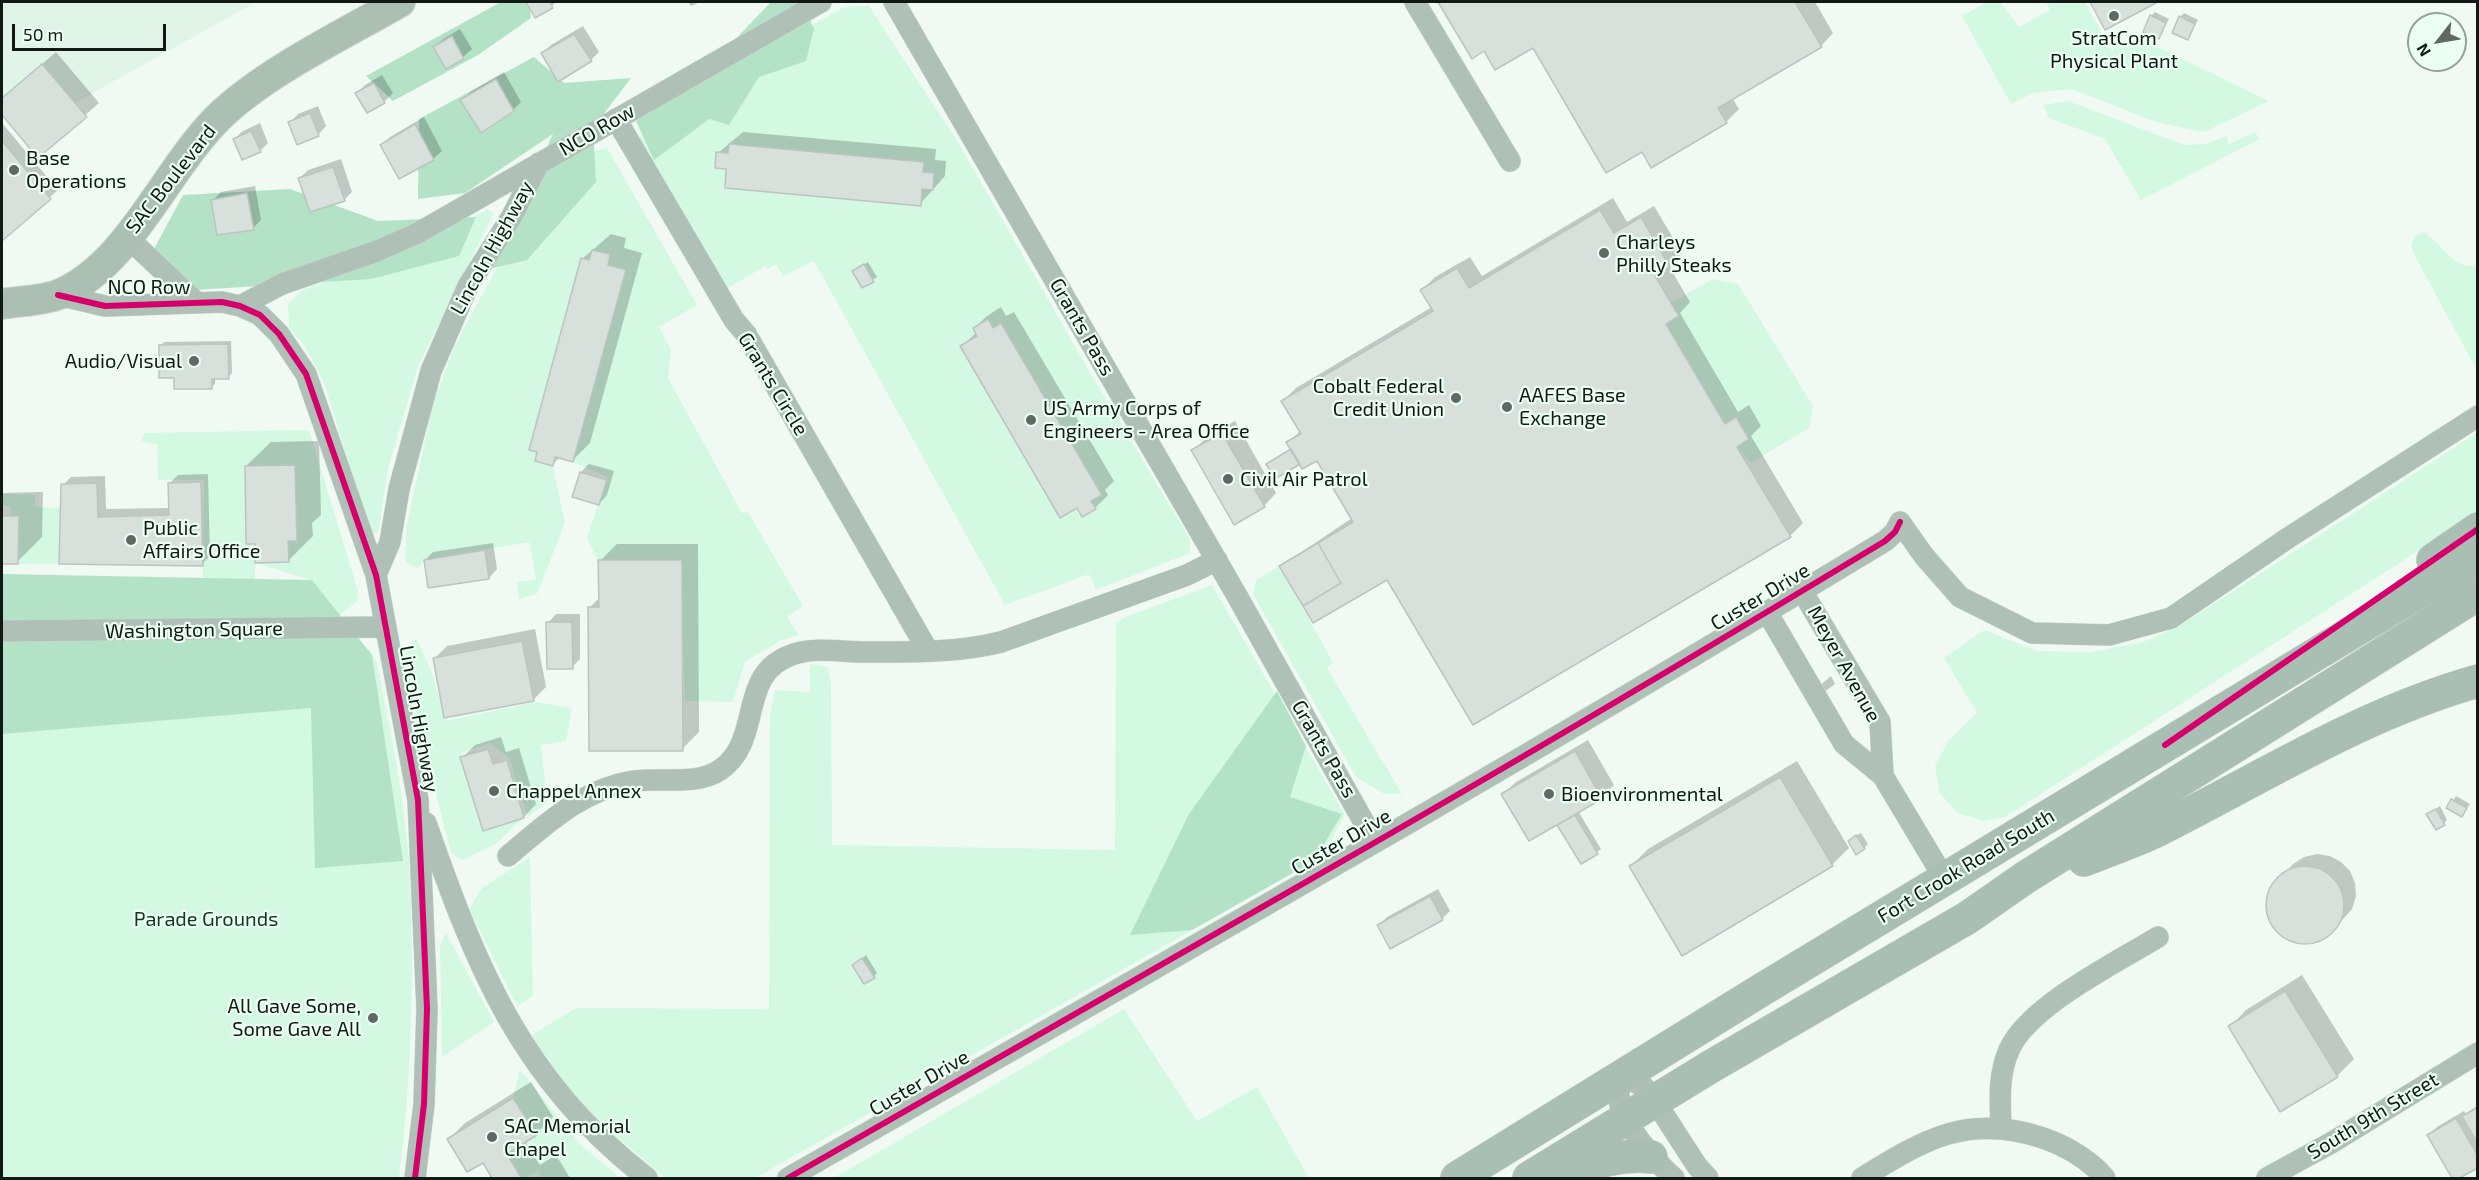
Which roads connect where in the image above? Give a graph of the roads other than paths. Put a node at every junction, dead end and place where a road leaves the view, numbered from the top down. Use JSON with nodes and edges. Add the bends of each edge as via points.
{"nodes":[{"id":1,"x":400,"y":2,"type":"edge"},
{"id":2,"x":821,"y":2,"type":"edge"},
{"id":3,"x":894,"y":2,"type":"edge"},
{"id":4,"x":1415,"y":2,"type":"edge"},
{"id":5,"x":616,"y":119,"type":"junction"},
{"id":6,"x":1510,"y":161,"type":"dead end"},
{"id":7,"x":539,"y":163,"type":"junction"},
{"id":8,"x":127,"y":237,"type":"junction"},
{"id":9,"x":58,"y":295,"type":"junction"},
{"id":10,"x":197,"y":303,"type":"junction"},
{"id":11,"x":2,"y":304,"type":"edge"},
{"id":12,"x":240,"y":306,"type":"junction"},
{"id":13,"x":2478,"y":416,"type":"edge"},
{"id":14,"x":2478,"y":529,"type":"edge"},
{"id":15,"x":2478,"y":556,"type":"edge"},
{"id":16,"x":1217,"y":560,"type":"junction"},
{"id":17,"x":376,"y":575,"type":"junction"},
{"id":18,"x":1802,"y":591,"type":"junction"},
{"id":19,"x":2478,"y":594,"type":"edge"},
{"id":20,"x":1767,"y":612,"type":"junction"},
{"id":21,"x":386,"y":627,"type":"junction"},
{"id":22,"x":2,"y":632,"type":"edge"},
{"id":23,"x":928,"y":651,"type":"junction"},
{"id":24,"x":2478,"y":681,"type":"edge"},
{"id":25,"x":2165,"y":745,"type":"junction"},
{"id":26,"x":1883,"y":776,"type":"junction"},
{"id":27,"x":418,"y":800,"type":"junction"},
{"id":28,"x":1376,"y":842,"type":"junction"},
{"id":29,"x":508,"y":856,"type":"dead end"},
{"id":30,"x":1944,"y":878,"type":"junction"},
{"id":31,"x":1967,"y":918,"type":"junction"},
{"id":32,"x":2158,"y":937,"type":"dead end"},
{"id":33,"x":2478,"y":1053,"type":"edge"},
{"id":34,"x":1622,"y":1076,"type":"junction"},
{"id":35,"x":1655,"y":1101,"type":"junction"},
{"id":36,"x":1626,"y":1119,"type":"junction"},
{"id":37,"x":2001,"y":1128,"type":"junction"},
{"id":38,"x":1663,"y":1168,"type":"edge"},
{"id":39,"x":415,"y":1179,"type":"edge"},
{"id":40,"x":646,"y":1179,"type":"edge"},
{"id":41,"x":788,"y":1179,"type":"edge"},
{"id":42,"x":1456,"y":1179,"type":"edge"},
{"id":43,"x":1529,"y":1179,"type":"edge"},
{"id":44,"x":1550,"y":1179,"type":"edge"},
{"id":45,"x":1708,"y":1179,"type":"edge"},
{"id":46,"x":1862,"y":1179,"type":"edge"},
{"id":47,"x":2105,"y":1179,"type":"edge"},
{"id":48,"x":2267,"y":1179,"type":"edge"}],
"edges":[{"from":1,"to":8,"type":"street","name":"SAC Boulevard","via":[[236,102],[196,143]]},
{"from":2,"to":5,"type":"street","name":"NCO Row"},
{"from":3,"to":16,"type":"street","name":"Grants Pass"},
{"from":4,"to":6,"type":"street"},
{"from":5,"to":7,"type":"street","name":"NCO Row"},
{"from":5,"to":23,"type":"street","name":"Grants Circle","via":[[734,320],[746,334]]},
{"from":7,"to":12,"type":"street","name":"NCO Row","via":[[418,233],[282,284]]},
{"from":7,"to":17,"type":"street","name":"Lincoln Highway","via":[[512,216],[468,286],[431,371],[399,489],[390,542]]},
{"from":8,"to":9,"type":"street","name":"SAC Boulevard","via":[[100,267]]},
{"from":8,"to":10,"type":"street"},
{"from":9,"to":10,"type":"street","name":"NCO Row","via":[[105,306]]},
{"from":9,"to":11,"type":"street","name":"SAC Boulevard"},
{"from":10,"to":12,"type":"street","name":"NCO Row"},
{"from":12,"to":17,"type":"street","name":"Lincoln Highway","via":[[260,315],[279,334],[306,374]]},
{"from":13,"to":18,"type":"street","name":"Custer Drive","via":[[2171,618],[2109,635],[2032,633],[1960,597],[1900,522],[1896,532],[1885,541]]},
{"from":14,"to":25,"type":"main road"},
{"from":15,"to":25,"type":"main road","name":"Fort Crook Road South"},
{"from":16,"to":23,"type":"street","via":[[1187,575],[1001,642]]},
{"from":16,"to":28,"type":"street","name":"Grants Pass"},
{"from":17,"to":21,"type":"street","name":"Lincoln Highway"},
{"from":18,"to":20,"type":"street","name":"Custer Drive"},
{"from":18,"to":26,"type":"street","name":"Meyer Avenue","via":[[1880,722]]},
{"from":19,"to":31,"type":"main road","name":"Fort Crook Road South","via":[[2026,877]]},
{"from":20,"to":26,"type":"street","name":"Meyer Avenue","via":[[1844,744]]},
{"from":20,"to":28,"type":"street","name":"Custer Drive"},
{"from":21,"to":22,"type":"street","name":"Washington Square"},
{"from":21,"to":27,"type":"street","name":"Lincoln Highway"},
{"from":23,"to":29,"type":"street","via":[[811,651],[783,658],[763,675],[745,739],[721,770],[698,778],[633,781],[602,790],[566,809]]},
{"from":24,"to":31,"type":"main road","via":[[2415,700],[2328,740],[2158,830],[2077,862]]},
{"from":25,"to":30,"type":"main road","name":"Fort Crook Road South"},
{"from":26,"to":30,"type":"street","name":"Meyer Avenue"},
{"from":27,"to":39,"type":"street","name":"Lincoln Highway","via":[[426,1021],[424,1104]]},
{"from":27,"to":40,"type":"street","name":"Lincoln Highway","via":[[468,939],[510,1024],[570,1106]]},
{"from":28,"to":41,"type":"street","name":"Custer Drive"},
{"from":30,"to":31,"type":"main road"},
{"from":30,"to":34,"type":"main road","name":"Fort Crook Road South"},
{"from":31,"to":35,"type":"main road","name":"Fort Crook Road South"},
{"from":32,"to":37,"type":"street","via":[[2031,1019],[2009,1050],[2002,1070]]},
{"from":33,"to":48,"type":"street","name":"South 9th Street"},
{"from":34,"to":35,"type":"street","via":[[1643,1086]]},
{"from":34,"to":36,"type":"street","via":[[1618,1100]]},
{"from":34,"to":42,"type":"main road","name":"Fort Crook Road South"},
{"from":35,"to":36,"type":"main road","name":"Fort Crook Road South"},
{"from":35,"to":45,"type":"street"},
{"from":36,"to":38,"type":"street"},
{"from":36,"to":43,"type":"main road","name":"Fort Crook Road South"},
{"from":37,"to":46,"type":"street","via":[[1977,1128],[1928,1140]]},
{"from":37,"to":47,"type":"street","via":[[2055,1143],[2080,1156]]},
{"from":38,"to":44,"type":"main road","via":[[1614,1157]]}]}
